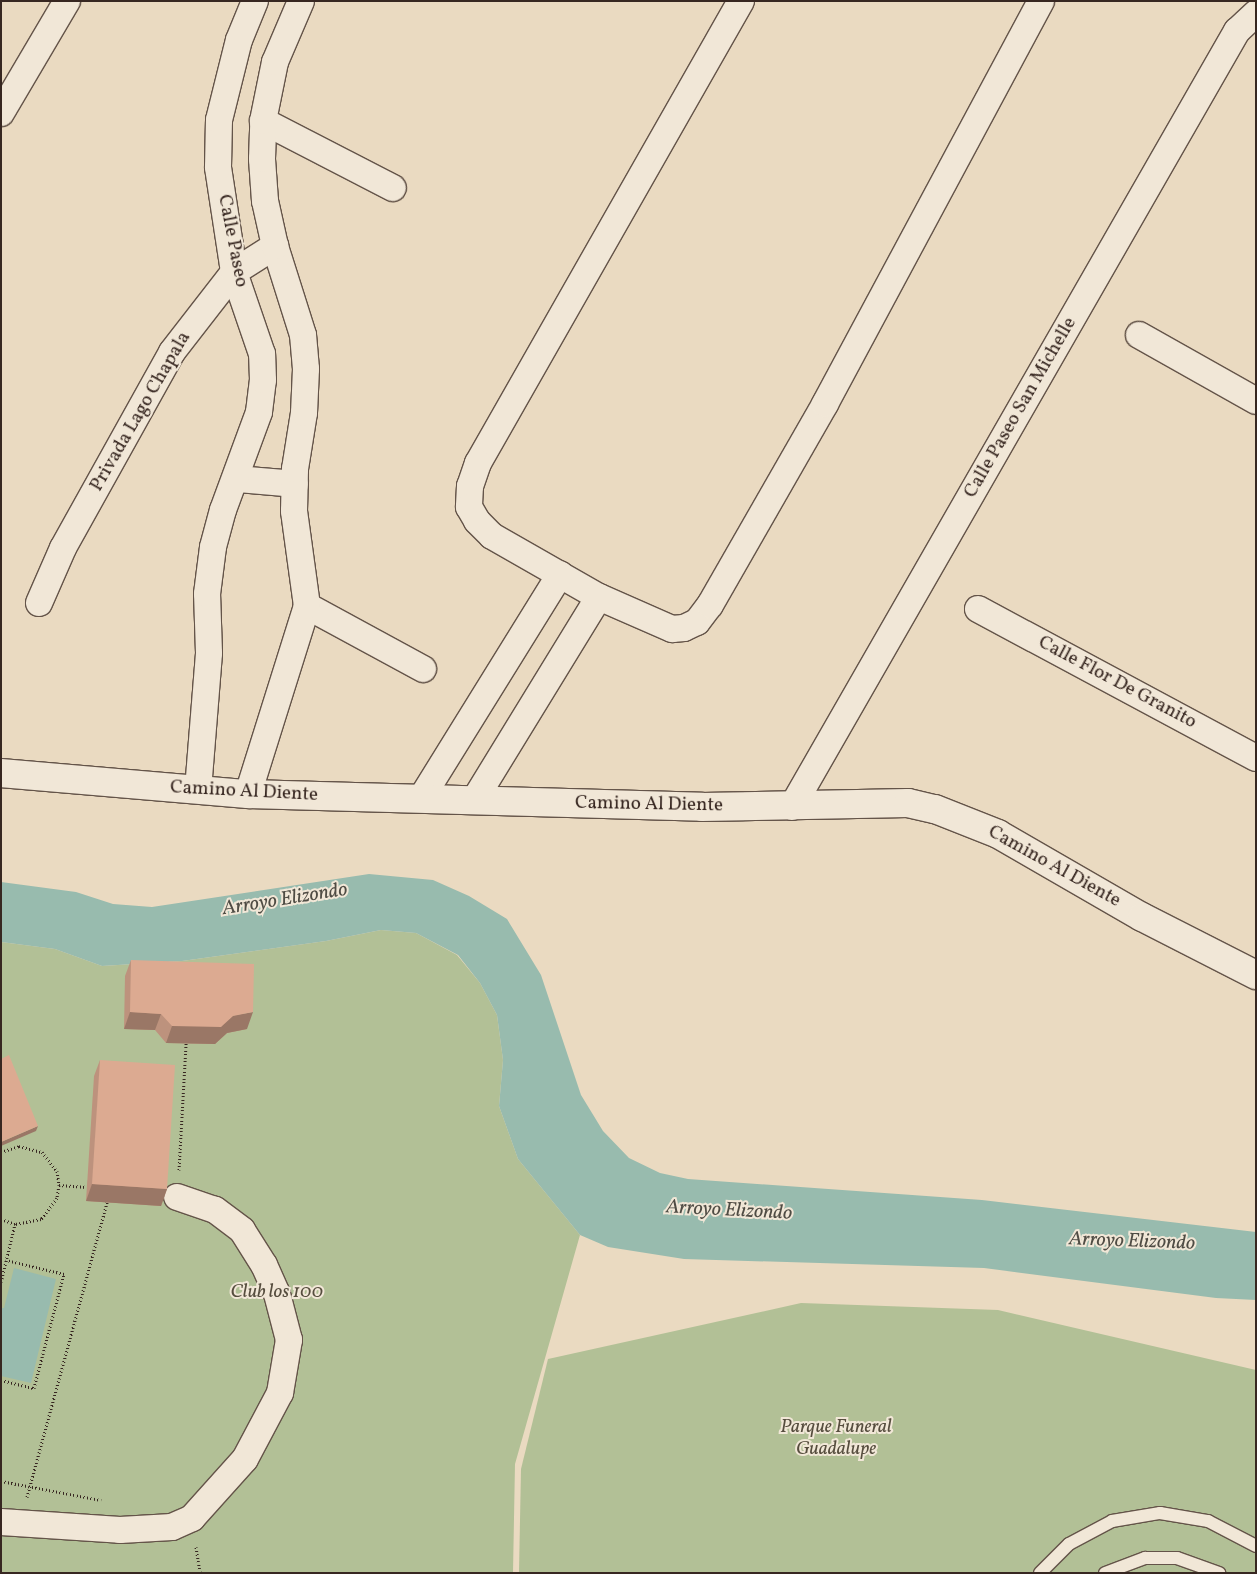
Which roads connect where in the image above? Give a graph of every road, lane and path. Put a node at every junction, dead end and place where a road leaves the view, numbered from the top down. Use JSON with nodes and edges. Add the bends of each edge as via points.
{"nodes":[{"id":1,"x":67,"y":1,"type":"edge"},
{"id":2,"x":255,"y":1,"type":"edge"},
{"id":3,"x":302,"y":1,"type":"edge"},
{"id":4,"x":741,"y":1,"type":"edge"},
{"id":5,"x":1041,"y":1,"type":"edge"},
{"id":6,"x":1256,"y":13,"type":"edge"},
{"id":7,"x":1,"y":114,"type":"edge"},
{"id":8,"x":263,"y":121,"type":"junction"},
{"id":9,"x":393,"y":188,"type":"dead end"},
{"id":10,"x":275,"y":246,"type":"junction"},
{"id":11,"x":234,"y":272,"type":"junction"},
{"id":12,"x":1139,"y":335,"type":"dead end"},
{"id":13,"x":1256,"y":401,"type":"edge"},
{"id":14,"x":238,"y":478,"type":"junction"},
{"id":15,"x":295,"y":484,"type":"junction"},
{"id":16,"x":560,"y":574,"type":"junction"},
{"id":17,"x":599,"y":597,"type":"junction"},
{"id":18,"x":39,"y":603,"type":"dead end"},
{"id":19,"x":307,"y":606,"type":"junction"},
{"id":20,"x":978,"y":609,"type":"dead end"},
{"id":21,"x":423,"y":669,"type":"dead end"},
{"id":22,"x":1256,"y":758,"type":"edge"},
{"id":23,"x":1,"y":773,"type":"edge"},
{"id":24,"x":198,"y":790,"type":"junction"},
{"id":25,"x":248,"y":794,"type":"junction"},
{"id":26,"x":422,"y":798,"type":"junction"},
{"id":27,"x":475,"y":799,"type":"junction"},
{"id":28,"x":792,"y":807,"type":"junction"},
{"id":29,"x":1253,"y":966,"type":"edge"},
{"id":30,"x":186,"y":1043,"type":"edge"},
{"id":31,"x":1,"y":1152,"type":"edge"},
{"id":32,"x":59,"y":1185,"type":"junction"},
{"id":33,"x":87,"y":1187,"type":"dead end"},
{"id":34,"x":177,"y":1196,"type":"joint"},
{"id":35,"x":107,"y":1202,"type":"edge"},
{"id":36,"x":1,"y":1218,"type":"edge"},
{"id":37,"x":15,"y":1224,"type":"junction"},
{"id":38,"x":6,"y":1260,"type":"junction"},
{"id":39,"x":1,"y":1282,"type":"edge"},
{"id":40,"x":1,"y":1380,"type":"edge"},
{"id":41,"x":10,"y":1523,"type":"edge"},
{"id":42,"x":1256,"y":1546,"type":"edge"},
{"id":43,"x":1040,"y":1573,"type":"edge"},
{"id":44,"x":1105,"y":1573,"type":"edge"},
{"id":45,"x":1219,"y":1573,"type":"edge"}],
"edges":[{"from":1,"to":7,"type":"street"},
{"from":2,"to":11,"type":"street","name":"Calle Paseo","via":[[239,40],[219,120],[218,167]]},
{"from":3,"to":8,"type":"street","via":[[275,62]]},
{"from":4,"to":16,"type":"street","via":[[478,463],[470,486],[469,507],[492,536]]},
{"from":5,"to":17,"type":"street","via":[[825,404],[710,605],[697,622],[672,629]]},
{"from":6,"to":28,"type":"street","name":"Calle Paseo San Michelle","via":[[1237,31]]},
{"from":8,"to":9,"type":"street"},
{"from":8,"to":10,"type":"street","via":[[265,201]]},
{"from":10,"to":11,"type":"street","name":"Privada Lago Chapala"},
{"from":10,"to":15,"type":"street","via":[[303,336],[306,369]]},
{"from":11,"to":14,"type":"street","name":"Calle Paseo","via":[[262,354],[264,380],[259,412]]},
{"from":11,"to":18,"type":"street","name":"Privada Lago Chapala","via":[[172,352],[63,548]]},
{"from":12,"to":13,"type":"street"},
{"from":14,"to":15,"type":"street"},
{"from":14,"to":24,"type":"street","name":"Calle Paseo","via":[[218,529],[207,594],[210,653]]},
{"from":15,"to":19,"type":"street","via":[[294,511]]},
{"from":16,"to":17,"type":"street"},
{"from":16,"to":26,"type":"street"},
{"from":17,"to":27,"type":"street"},
{"from":19,"to":21,"type":"street"},
{"from":19,"to":25,"type":"street"},
{"from":20,"to":22,"type":"street","name":"Calle Flor De Granito"},
{"from":23,"to":24,"type":"street","name":"Camino Al Diente"},
{"from":24,"to":25,"type":"street","name":"Camino Al Diente"},
{"from":25,"to":26,"type":"street","name":"Camino Al Diente"},
{"from":26,"to":27,"type":"street","name":"Camino Al Diente"},
{"from":27,"to":28,"type":"street","name":"Camino Al Diente","via":[[576,805]]},
{"from":28,"to":29,"type":"street","name":"Camino Al Diente","via":[[885,801],[908,803],[960,818],[998,834],[1142,917]]},
{"from":30,"to":34,"type":"path"},
{"from":31,"to":32,"type":"path","via":[[19,1146],[42,1152],[57,1172]]},
{"from":32,"to":33,"type":"path"},
{"from":32,"to":37,"type":"path","via":[[58,1198],[41,1219]]},
{"from":34,"to":41,"type":"street","via":[[215,1210],[242,1230],[264,1265],[277,1294],[289,1340],[280,1394],[245,1459],[192,1518],[172,1527],[148,1530]]},
{"from":35,"to":41,"type":"path"},
{"from":36,"to":37,"type":"path"},
{"from":37,"to":38,"type":"path"},
{"from":38,"to":39,"type":"path"},
{"from":38,"to":40,"type":"path","via":[[64,1274],[34,1388]]},
{"from":42,"to":43,"type":"lane","via":[[1208,1520],[1160,1513],[1112,1521],[1069,1544]]},
{"from":44,"to":45,"type":"lane","via":[[1145,1558],[1177,1558]]}]}
